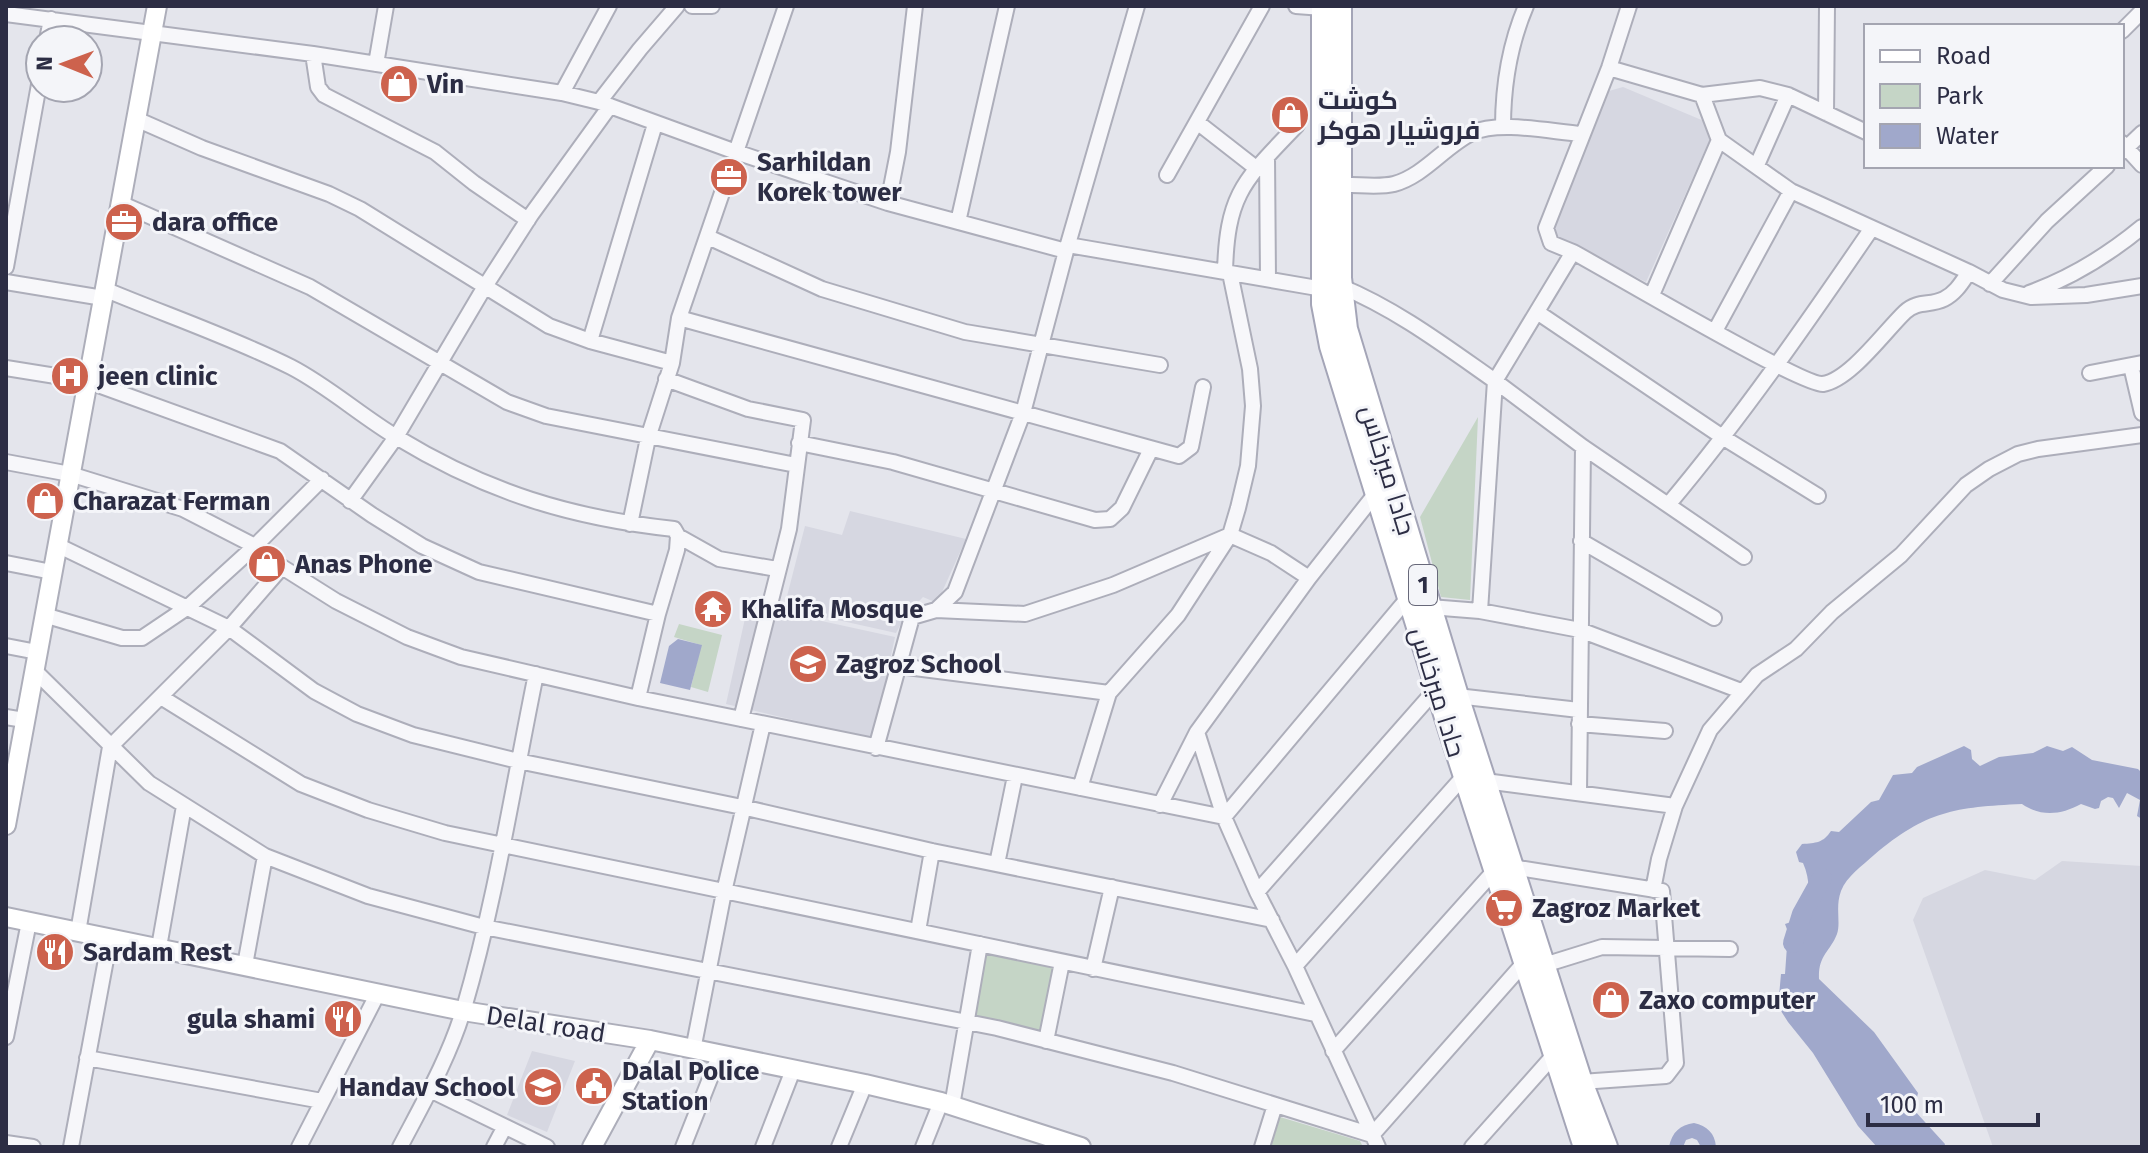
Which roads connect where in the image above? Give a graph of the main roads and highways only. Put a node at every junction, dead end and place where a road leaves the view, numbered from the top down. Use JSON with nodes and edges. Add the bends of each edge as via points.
{"nodes":[{"id":1,"x":157,"y":6,"type":"edge"},
{"id":2,"x":1329,"y":7,"type":"edge"},
{"id":3,"x":1332,"y":287,"type":"junction"},
{"id":4,"x":1447,"y":692,"type":"junction"},
{"id":5,"x":15,"y":719,"type":"edge"},
{"id":6,"x":6,"y":825,"type":"edge"},
{"id":7,"x":6,"y":917,"type":"edge"},
{"id":8,"x":1534,"y":964,"type":"junction"},
{"id":9,"x":650,"y":1040,"type":"junction"},
{"id":10,"x":1573,"y":1085,"type":"junction"},
{"id":11,"x":1044,"y":1141,"type":"edge"},
{"id":12,"x":592,"y":1147,"type":"edge"},
{"id":13,"x":1081,"y":1147,"type":"edge"},
{"id":14,"x":1585,"y":1147,"type":"edge"},
{"id":15,"x":1606,"y":1147,"type":"edge"}],
"edges":[{"from":1,"to":5,"type":"main road","via":[[35,661]]},
{"from":2,"to":3,"type":"main road","name":"حادا ميرخاس"},
{"from":2,"to":3,"type":"main road","name":"جادا ميرخاس","number":"1","via":[[1338,185]]},
{"from":3,"to":4,"type":"main road","name":"جادا ميرخاس","number":"1","via":[[1430,607]]},
{"from":3,"to":4,"type":"main road","name":"حادا ميرخاس","via":[[1325,315],[1334,360],[1408,598]]},
{"from":4,"to":8,"type":"main road","name":"حادا ميرخاس"},
{"from":5,"to":6,"type":"main road"},
{"from":7,"to":9,"type":"main road","name":"Delal road","via":[[463,1011]]},
{"from":8,"to":10,"type":"main road"},
{"from":8,"to":10,"type":"main road","name":"حادا ميرخاس","via":[[1554,1055]]},
{"from":9,"to":11,"type":"main road","name":"Delal road","via":[[946,1104]]},
{"from":9,"to":12,"type":"main road"},
{"from":10,"to":14,"type":"main road"},
{"from":10,"to":15,"type":"main road"},
{"from":11,"to":13,"type":"main road","name":"Delal road"}]}
